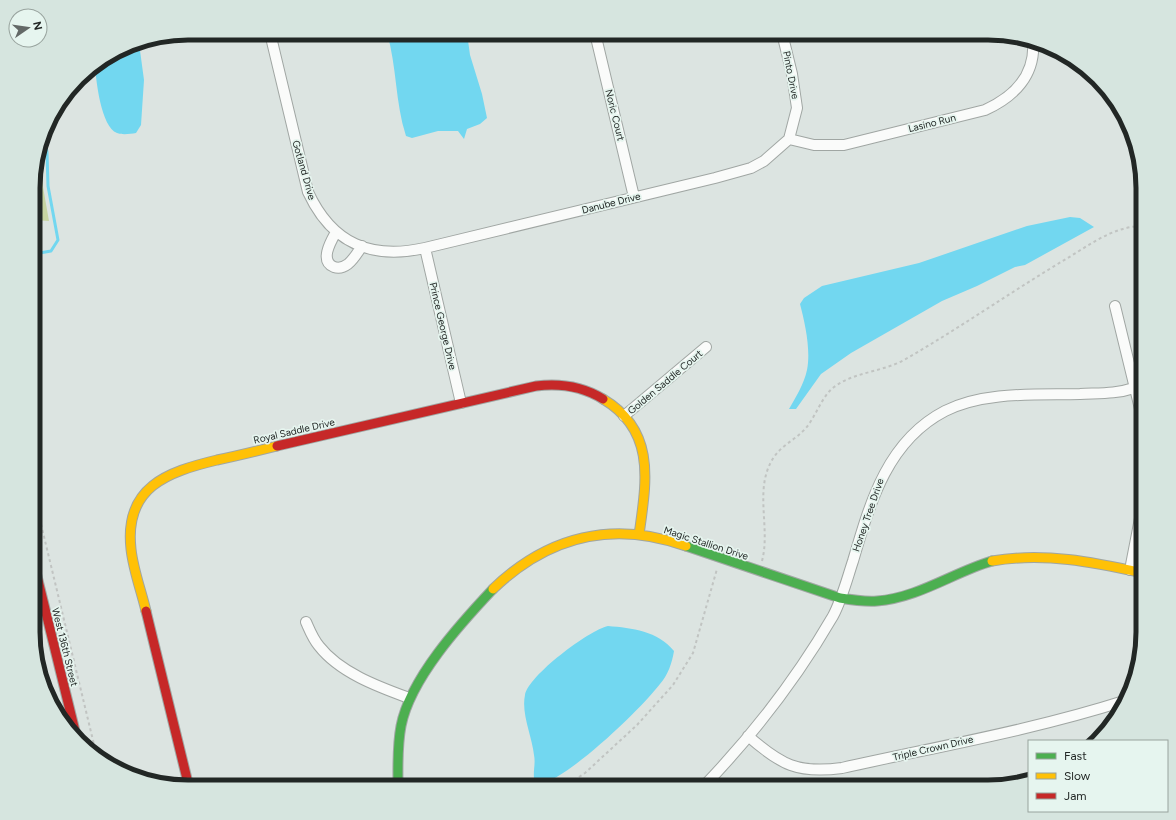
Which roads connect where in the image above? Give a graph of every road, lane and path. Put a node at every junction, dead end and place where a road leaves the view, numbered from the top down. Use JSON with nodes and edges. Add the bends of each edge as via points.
{"nodes":[{"id":1,"x":272,"y":40,"type":"edge"},
{"id":2,"x":597,"y":40,"type":"edge"},
{"id":3,"x":784,"y":40,"type":"edge"},
{"id":4,"x":1032,"y":47,"type":"edge"},
{"id":5,"x":789,"y":139,"type":"junction"},
{"id":6,"x":634,"y":197,"type":"junction"},
{"id":7,"x":1136,"y":226,"type":"edge"},
{"id":8,"x":336,"y":232,"type":"junction"},
{"id":9,"x":362,"y":246,"type":"junction"},
{"id":10,"x":425,"y":248,"type":"junction"},
{"id":11,"x":1115,"y":306,"type":"dead end"},
{"id":12,"x":706,"y":347,"type":"dead end"},
{"id":13,"x":1134,"y":388,"type":"junction"},
{"id":14,"x":1136,"y":396,"type":"edge"},
{"id":15,"x":461,"y":403,"type":"junction"},
{"id":16,"x":624,"y":416,"type":"junction"},
{"id":17,"x":40,"y":520,"type":"edge"},
{"id":18,"x":639,"y":535,"type":"junction"},
{"id":19,"x":1136,"y":539,"type":"edge"},
{"id":20,"x":720,"y":559,"type":"junction"},
{"id":21,"x":1130,"y":570,"type":"junction"},
{"id":22,"x":1136,"y":571,"type":"edge"},
{"id":23,"x":759,"y":572,"type":"junction"},
{"id":24,"x":40,"y":588,"type":"edge"},
{"id":25,"x":840,"y":598,"type":"junction"},
{"id":26,"x":306,"y":622,"type":"dead end"},
{"id":27,"x":409,"y":698,"type":"junction"},
{"id":28,"x":1118,"y":703,"type":"edge"},
{"id":29,"x":74,"y":726,"type":"edge"},
{"id":30,"x":748,"y":736,"type":"junction"},
{"id":31,"x":96,"y":747,"type":"edge"},
{"id":32,"x":187,"y":780,"type":"edge"},
{"id":33,"x":398,"y":780,"type":"edge"},
{"id":34,"x":574,"y":780,"type":"edge"},
{"id":35,"x":709,"y":780,"type":"edge"}],
"edges":[{"from":1,"to":8,"type":"street","name":"Gotland Drive","via":[[308,192],[321,216]]},
{"from":2,"to":6,"type":"street","name":"Noric Court"},
{"from":3,"to":5,"type":"street","name":"Pinto Drive","via":[[797,108]]},
{"from":4,"to":5,"type":"street","name":"Lasino Run","via":[[1030,69],[1023,82],[1001,102],[985,110],[844,145],[814,145]]},
{"from":5,"to":6,"type":"street","name":"Danube Drive","via":[[764,161],[751,168]]},
{"from":6,"to":10,"type":"street","name":"Danube Drive"},
{"from":7,"to":23,"type":"path","via":[[1110,234],[902,361],[850,378],[833,387],[805,429],[780,449],[768,469],[764,480],[766,536]]},
{"from":8,"to":9,"type":"street","name":"Gotland Drive"},
{"from":8,"to":9,"type":"street","via":[[327,255],[332,266],[340,269],[344,267]]},
{"from":9,"to":10,"type":"street","name":"Gotland Drive","via":[[381,252],[407,252]]},
{"from":10,"to":15,"type":"street","name":"Prince George Drive"},
{"from":11,"to":13,"type":"street"},
{"from":12,"to":16,"type":"street","name":"Golden Saddle Court"},
{"from":13,"to":14,"type":"street"},
{"from":13,"to":25,"type":"street","name":"Honey Tree Drive","via":[[1118,393],[981,400],[945,411],[927,422],[905,441],[879,482]]},
{"from":15,"to":16,"type":"street","name":"Royal Saddle Drive","via":[[533,386],[565,385],[582,388],[595,394]]},
{"from":15,"to":32,"type":"street","name":"Royal Saddle Drive","via":[[185,468],[163,477],[148,488],[140,499],[132,515],[131,549]]},
{"from":16,"to":18,"type":"street","name":"Royal Saddle Drive","via":[[636,430],[646,466]]},
{"from":17,"to":31,"type":"path"},
{"from":18,"to":20,"type":"street","name":"Magic Stallion Drive","via":[[651,536]]},
{"from":18,"to":27,"type":"street","name":"Magic Stallion Drive","via":[[604,534],[569,541],[548,548],[518,567],[489,593],[434,658]]},
{"from":19,"to":21,"type":"street"},
{"from":20,"to":23,"type":"street","name":"Magic Stallion Drive"},
{"from":20,"to":34,"type":"path","via":[[693,653],[678,679],[637,725]]},
{"from":21,"to":22,"type":"street","name":"Magic Stallion Drive"},
{"from":21,"to":25,"type":"street","name":"Magic Stallion Drive","via":[[1043,556],[1017,557],[972,567],[898,597],[879,601]]},
{"from":23,"to":25,"type":"street","name":"Magic Stallion Drive"},
{"from":24,"to":29,"type":"street","name":"West 136th Street"},
{"from":25,"to":30,"type":"street","name":"Honey Tree Drive","via":[[833,615],[785,692]]},
{"from":26,"to":27,"type":"street","via":[[320,647],[341,666],[371,683]]},
{"from":27,"to":33,"type":"street","name":"Magic Stallion Drive","via":[[398,744]]},
{"from":28,"to":30,"type":"street","name":"Triple Crown Drive","via":[[1026,727],[819,772],[802,770],[787,764]]},
{"from":30,"to":35,"type":"street","name":"Honey Tree Drive"}]}
